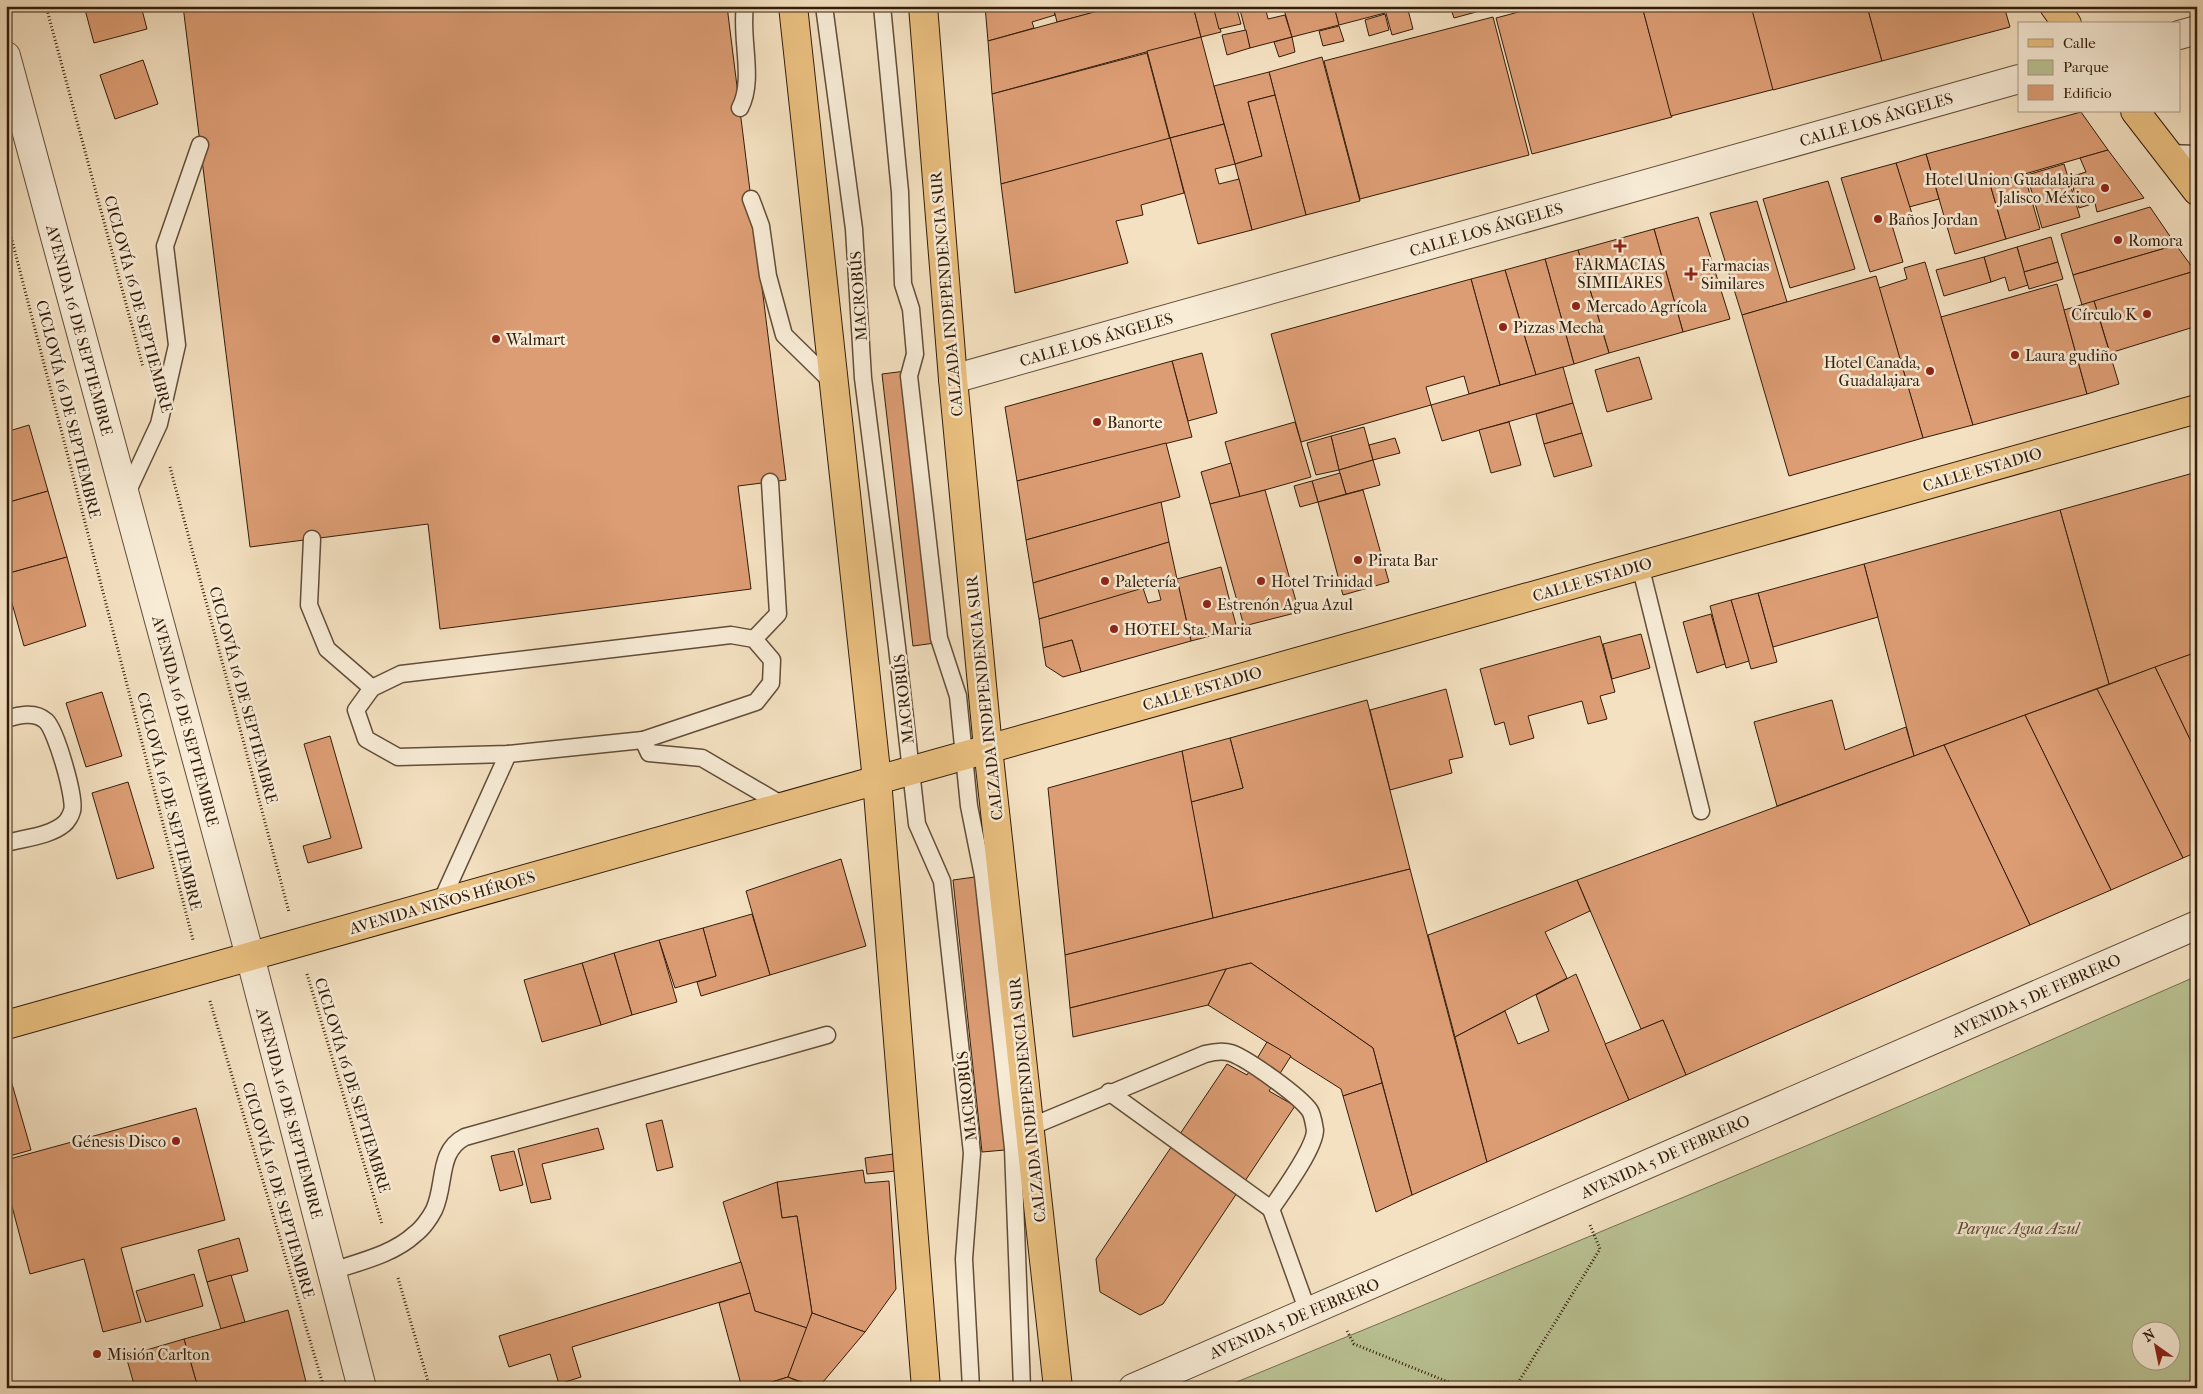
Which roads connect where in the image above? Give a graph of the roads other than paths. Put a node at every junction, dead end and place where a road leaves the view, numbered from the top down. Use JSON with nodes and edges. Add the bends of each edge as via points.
{"nodes":[{"id":1,"x":744,"y":6,"type":"edge"},
{"id":2,"x":793,"y":6,"type":"edge"},
{"id":3,"x":824,"y":6,"type":"edge"},
{"id":4,"x":882,"y":6,"type":"edge"},
{"id":5,"x":923,"y":6,"type":"edge"},
{"id":6,"x":2054,"y":6,"type":"edge"},
{"id":7,"x":2066,"y":22,"type":"edge"},
{"id":8,"x":2197,"y":30,"type":"edge"},
{"id":9,"x":2180,"y":35,"type":"edge"},
{"id":10,"x":6,"y":56,"type":"edge"},
{"id":11,"x":2018,"y":78,"type":"edge"},
{"id":12,"x":740,"y":108,"type":"dead end"},
{"id":13,"x":2136,"y":112,"type":"edge"},
{"id":14,"x":200,"y":145,"type":"dead end"},
{"id":15,"x":2168,"y":153,"type":"junction"},
{"id":16,"x":2197,"y":154,"type":"edge"},
{"id":17,"x":2197,"y":191,"type":"edge"},
{"id":18,"x":751,"y":199,"type":"dead end"},
{"id":19,"x":953,"y":379,"type":"junction"},
{"id":20,"x":835,"y":385,"type":"junction"},
{"id":21,"x":2197,"y":410,"type":"edge"},
{"id":22,"x":770,"y":482,"type":"dead end"},
{"id":23,"x":126,"y":497,"type":"junction"},
{"id":24,"x":312,"y":539,"type":"dead end"},
{"id":25,"x":1640,"y":565,"type":"junction"},
{"id":26,"x":754,"y":639,"type":"junction"},
{"id":27,"x":372,"y":688,"type":"junction"},
{"id":28,"x":6,"y":720,"type":"edge"},
{"id":29,"x":642,"y":740,"type":"junction"},
{"id":30,"x":976,"y":752,"type":"junction"},
{"id":31,"x":508,"y":754,"type":"junction"},
{"id":32,"x":911,"y":770,"type":"junction"},
{"id":33,"x":877,"y":780,"type":"junction"},
{"id":34,"x":784,"y":806,"type":"junction"},
{"id":35,"x":1701,"y":811,"type":"dead end"},
{"id":36,"x":6,"y":843,"type":"edge"},
{"id":37,"x":442,"y":902,"type":"junction"},
{"id":38,"x":2197,"y":925,"type":"edge"},
{"id":39,"x":250,"y":956,"type":"junction"},
{"id":40,"x":6,"y":1025,"type":"edge"},
{"id":41,"x":828,"y":1035,"type":"dead end"},
{"id":42,"x":1109,"y":1092,"type":"junction"},
{"id":43,"x":1030,"y":1127,"type":"junction"},
{"id":44,"x":1271,"y":1209,"type":"junction"},
{"id":45,"x":332,"y":1272,"type":"junction"},
{"id":46,"x":1320,"y":1307,"type":"junction"},
{"id":47,"x":362,"y":1388,"type":"edge"},
{"id":48,"x":926,"y":1388,"type":"edge"},
{"id":49,"x":971,"y":1388,"type":"edge"},
{"id":50,"x":1022,"y":1388,"type":"edge"},
{"id":51,"x":1058,"y":1388,"type":"edge"},
{"id":52,"x":1133,"y":1388,"type":"edge"}],
"edges":[{"from":1,"to":12,"type":"lane","via":[[746,96]]},
{"from":2,"to":20,"type":"main road"},
{"from":3,"to":32,"type":"lane","name":"MACROBÚS","via":[[854,229],[863,378]]},
{"from":4,"to":30,"type":"lane","via":[[900,192],[902,284],[911,309],[915,354],[909,376],[940,638]]},
{"from":5,"to":19,"type":"main road","name":"CALZADA INDEPENDENCIA SUR"},
{"from":6,"to":7,"type":"main road"},
{"from":8,"to":9,"type":"street"},
{"from":10,"to":23,"type":"street","name":"AVENIDA 16 DE SEPTIEMBRE"},
{"from":11,"to":19,"type":"street","name":"CALLE LOS ÁNGELES"},
{"from":13,"to":15,"type":"main road"},
{"from":14,"to":23,"type":"lane","via":[[165,246],[177,345],[159,424]]},
{"from":15,"to":16,"type":"lane"},
{"from":15,"to":17,"type":"main road"},
{"from":18,"to":20,"type":"lane","via":[[761,226],[768,276],[784,335]]},
{"from":19,"to":30,"type":"main road","name":"CALZADA INDEPENDENCIA SUR"},
{"from":20,"to":33,"type":"main road"},
{"from":21,"to":25,"type":"main road","name":"CALLE ESTADIO"},
{"from":22,"to":26,"type":"lane","via":[[778,614]]},
{"from":23,"to":39,"type":"street","name":"AVENIDA 16 DE SEPTIEMBRE"},
{"from":24,"to":27,"type":"lane","via":[[309,605],[327,649]]},
{"from":25,"to":30,"type":"main road","name":"CALLE ESTADIO"},
{"from":25,"to":35,"type":"lane"},
{"from":26,"to":27,"type":"lane","via":[[731,635],[401,674]]},
{"from":26,"to":29,"type":"lane","via":[[772,660],[771,683],[756,702]]},
{"from":27,"to":31,"type":"lane","via":[[356,710],[366,738],[398,757]]},
{"from":28,"to":36,"type":"lane","via":[[34,715],[46,721],[54,733],[72,797],[72,811],[66,824]]},
{"from":29,"to":31,"type":"lane"},
{"from":29,"to":34,"type":"lane","via":[[650,753],[702,758]]},
{"from":30,"to":32,"type":"main road","name":"CALLE ESTADIO"},
{"from":30,"to":43,"type":"main road","name":"CALZADA INDEPENDENCIA SUR"},
{"from":30,"to":50,"type":"lane","via":[[969,806],[983,876],[1013,1148]]},
{"from":31,"to":37,"type":"lane"},
{"from":32,"to":33,"type":"main road","name":"AVENIDA NIÑOS HÉROES"},
{"from":32,"to":49,"type":"lane","name":"MACROBÚS","via":[[917,824],[942,881],[972,1153],[964,1260]]},
{"from":33,"to":34,"type":"main road","name":"AVENIDA NIÑOS HÉROES"},
{"from":33,"to":48,"type":"main road"},
{"from":34,"to":37,"type":"main road","name":"AVENIDA NIÑOS HÉROES"},
{"from":37,"to":39,"type":"main road","name":"AVENIDA NIÑOS HÉROES"},
{"from":38,"to":46,"type":"street","name":"AVENIDA 5 DE FEBRERO"},
{"from":39,"to":40,"type":"main road","name":"AVENIDA NIÑOS HÉROES"},
{"from":39,"to":45,"type":"street","name":"AVENIDA 16 DE SEPTIEMBRE"},
{"from":41,"to":45,"type":"lane","via":[[456,1141],[445,1159],[434,1211],[415,1235],[390,1250]]},
{"from":42,"to":43,"type":"lane"},
{"from":42,"to":44,"type":"lane"},
{"from":42,"to":44,"type":"lane","via":[[1217,1051],[1230,1052],[1299,1098],[1311,1112],[1315,1131],[1309,1149]]},
{"from":43,"to":51,"type":"main road","name":"CALZADA INDEPENDENCIA SUR"},
{"from":44,"to":46,"type":"lane"},
{"from":45,"to":47,"type":"street","name":"AVENIDA 16 DE SEPTIEMBRE"},
{"from":46,"to":52,"type":"street","name":"AVENIDA 5 DE FEBRERO"}]}
